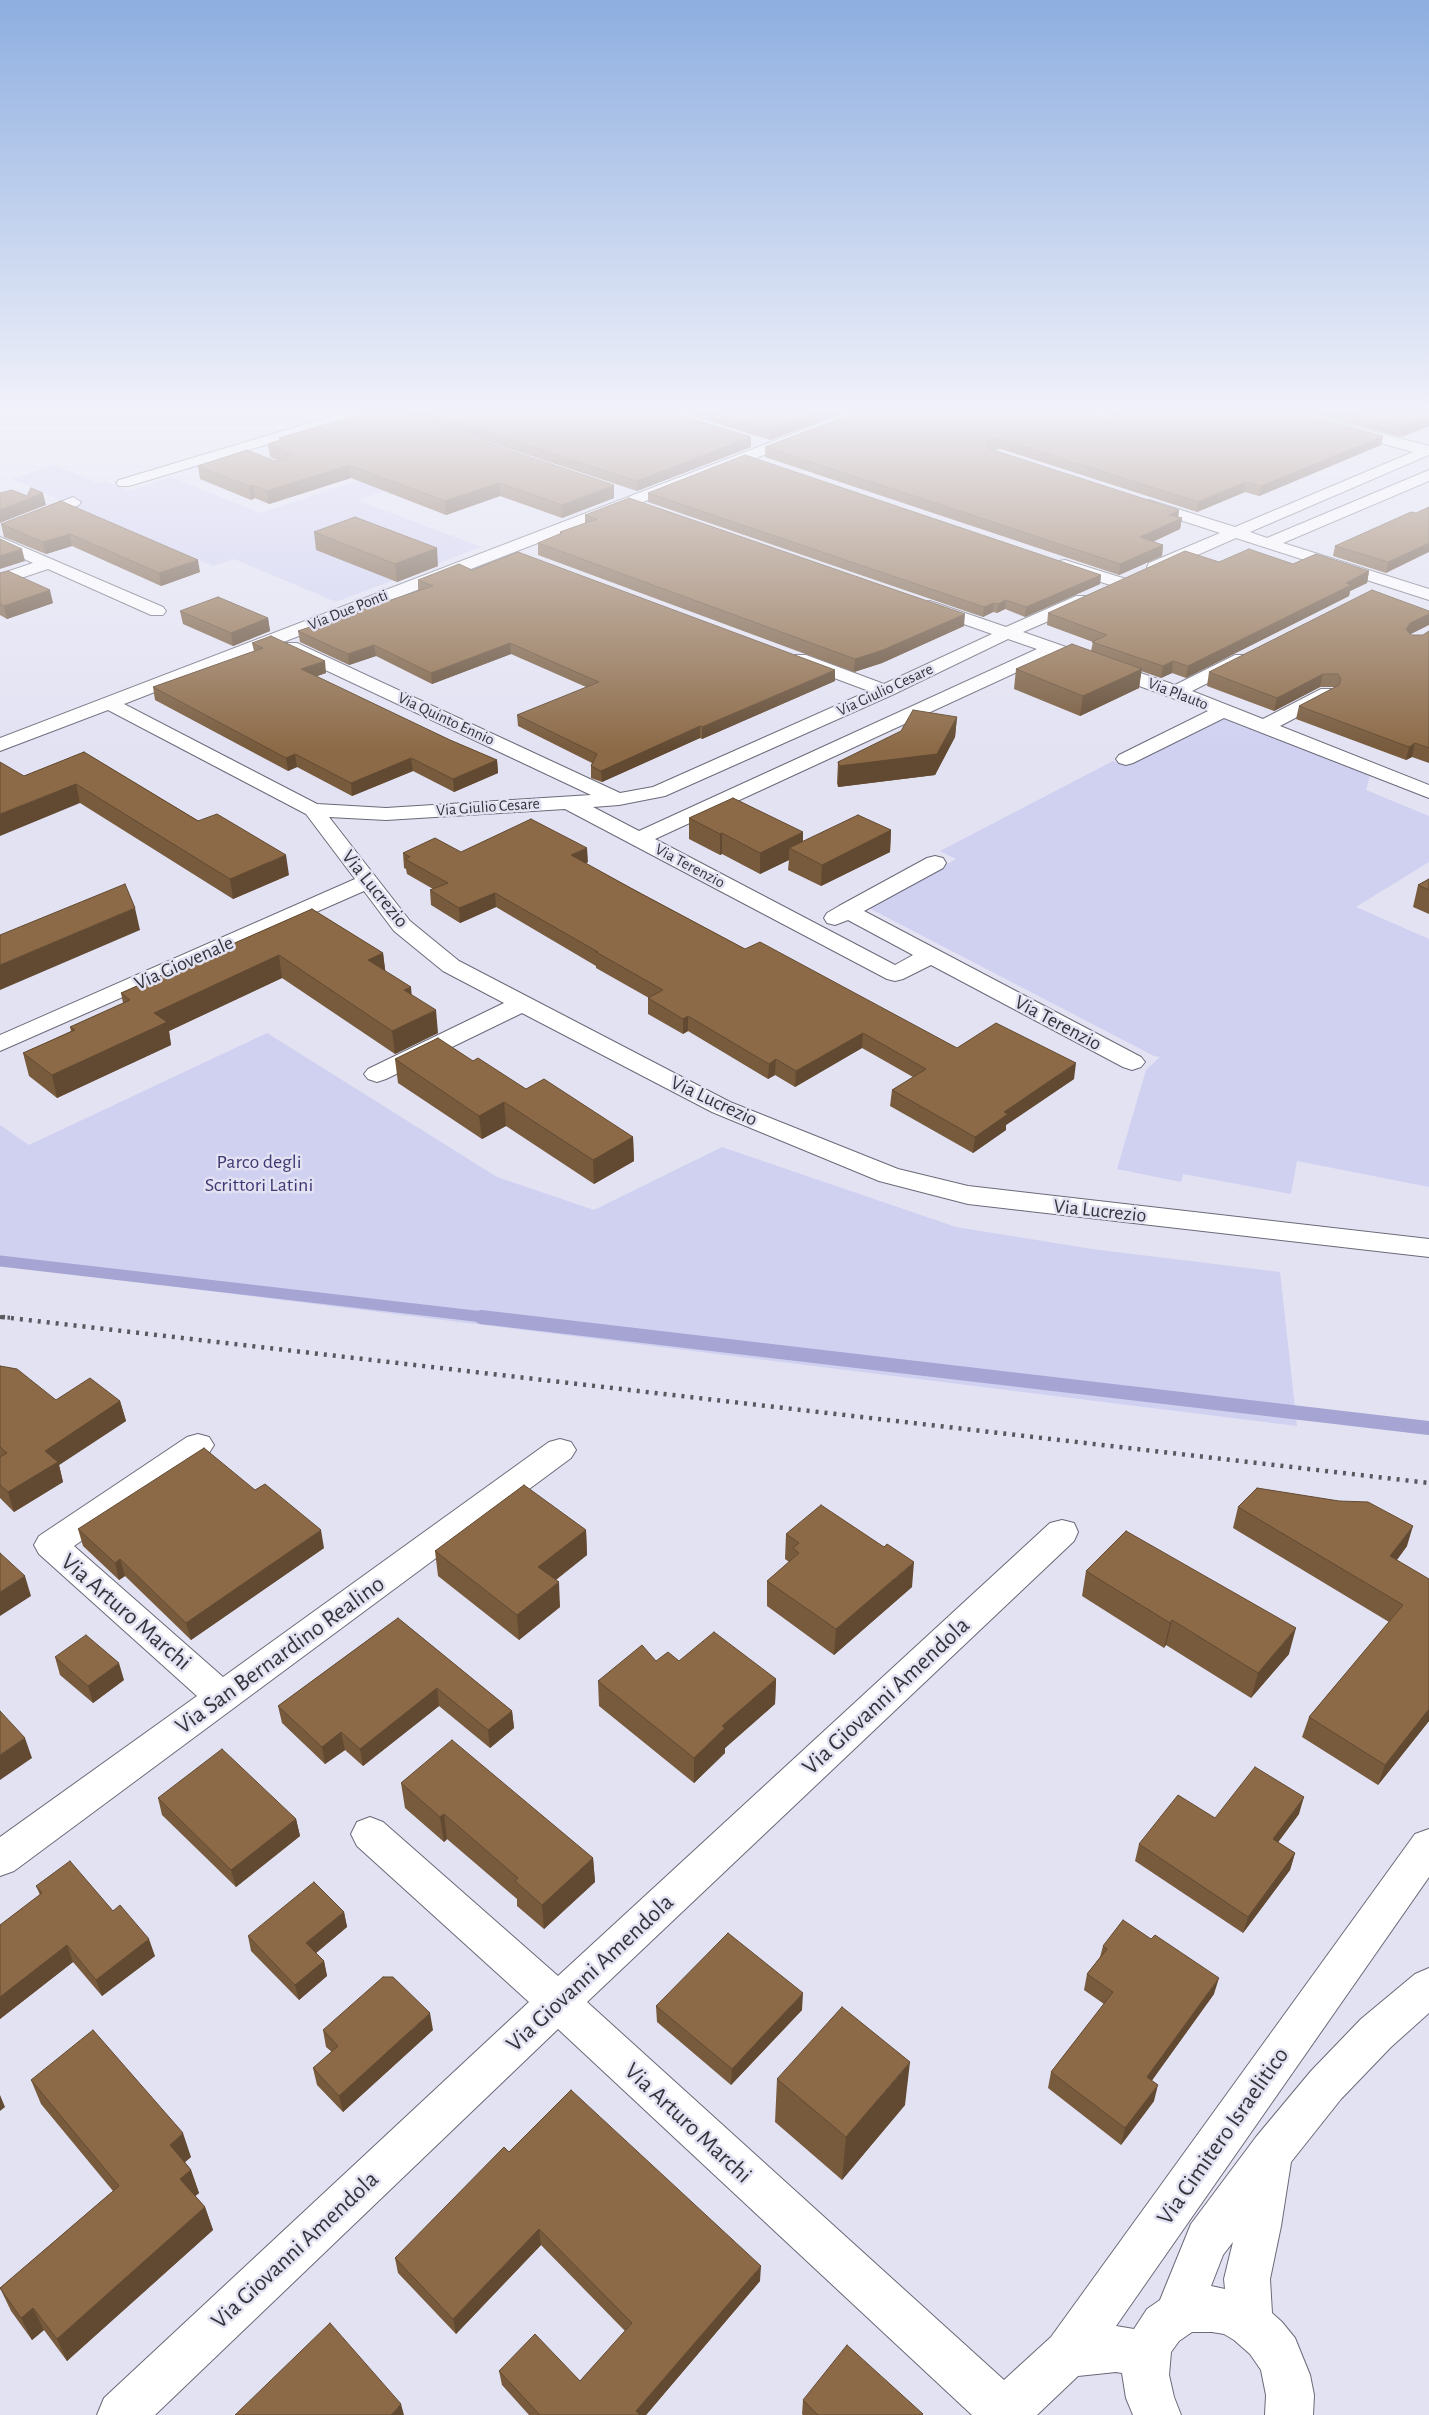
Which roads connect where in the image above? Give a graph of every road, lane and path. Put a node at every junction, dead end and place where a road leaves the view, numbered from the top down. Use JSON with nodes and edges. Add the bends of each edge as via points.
{"nodes":[{"id":1,"x":564,"y":524,"type":"edge"},
{"id":2,"x":1208,"y":524,"type":"edge"},
{"id":3,"x":1253,"y":524,"type":"edge"},
{"id":4,"x":1313,"y":524,"type":"edge"},
{"id":5,"x":1233,"y":532,"type":"junction"},
{"id":6,"x":3,"y":534,"type":"edge"},
{"id":7,"x":1268,"y":543,"type":"junction"},
{"id":8,"x":503,"y":549,"type":"junction"},
{"id":9,"x":531,"y":559,"type":"edge"},
{"id":10,"x":1054,"y":561,"type":"edge"},
{"id":11,"x":49,"y":563,"type":"junction"},
{"id":12,"x":0,"y":580,"type":"edge"},
{"id":13,"x":1120,"y":583,"type":"junction"},
{"id":14,"x":1392,"y":583,"type":"junction"},
{"id":15,"x":1428,"y":594,"type":"edge"},
{"id":16,"x":1366,"y":596,"type":"edge"},
{"id":17,"x":914,"y":601,"type":"edge"},
{"id":18,"x":156,"y":611,"type":"dead end"},
{"id":19,"x":1007,"y":633,"type":"junction"},
{"id":20,"x":274,"y":639,"type":"junction"},
{"id":21,"x":1053,"y":649,"type":"junction"},
{"id":22,"x":782,"y":653,"type":"edge"},
{"id":23,"x":1254,"y":653,"type":"edge"},
{"id":24,"x":885,"y":691,"type":"junction"},
{"id":25,"x":1176,"y":692,"type":"junction"},
{"id":26,"x":1328,"y":693,"type":"edge"},
{"id":27,"x":109,"y":703,"type":"junction"},
{"id":28,"x":1223,"y":711,"type":"junction"},
{"id":29,"x":1263,"y":727,"type":"junction"},
{"id":30,"x":0,"y":745,"type":"edge"},
{"id":31,"x":1126,"y":759,"type":"dead end"},
{"id":32,"x":1425,"y":787,"type":"edge"},
{"id":33,"x":619,"y":799,"type":"junction"},
{"id":34,"x":568,"y":802,"type":"junction"},
{"id":35,"x":313,"y":810,"type":"junction"},
{"id":36,"x":639,"y":839,"type":"junction"},
{"id":37,"x":934,"y":863,"type":"dead end"},
{"id":38,"x":367,"y":882,"type":"junction"},
{"id":39,"x":847,"y":911,"type":"junction"},
{"id":40,"x":812,"y":929,"type":"junction"},
{"id":41,"x":932,"y":955,"type":"junction"},
{"id":42,"x":523,"y":1003,"type":"junction"},
{"id":43,"x":0,"y":1044,"type":"edge"},
{"id":44,"x":1132,"y":1062,"type":"dead end"},
{"id":45,"x":377,"y":1074,"type":"dead end"},
{"id":46,"x":1429,"y":1248,"type":"edge"},
{"id":47,"x":198,"y":1445,"type":"dead end"},
{"id":48,"x":560,"y":1450,"type":"dead end"},
{"id":49,"x":1062,"y":1532,"type":"dead end"},
{"id":50,"x":222,"y":1697,"type":"junction"},
{"id":51,"x":370,"y":1834,"type":"dead end"},
{"id":52,"x":1429,"y":1846,"type":"edge"},
{"id":53,"x":0,"y":1859,"type":"edge"},
{"id":54,"x":1429,"y":1987,"type":"edge"},
{"id":55,"x":558,"y":2002,"type":"junction"},
{"id":56,"x":1271,"y":2152,"type":"junction"},
{"id":57,"x":1176,"y":2316,"type":"junction"},
{"id":58,"x":1250,"y":2324,"type":"junction"},
{"id":59,"x":1068,"y":2354,"type":"junction"},
{"id":60,"x":1147,"y":2354,"type":"junction"},
{"id":61,"x":1295,"y":2408,"type":"edge"},
{"id":62,"x":1004,"y":2414,"type":"edge"},
{"id":63,"x":121,"y":2415,"type":"edge"},
{"id":64,"x":1158,"y":2415,"type":"edge"}],
"edges":[{"from":1,"to":8,"type":"street","name":"Via Due Ponti"},
{"from":2,"to":5,"type":"street"},
{"from":3,"to":5,"type":"street","name":"Via Giulio Cesare"},
{"from":4,"to":7,"type":"street"},
{"from":5,"to":7,"type":"street"},
{"from":5,"to":13,"type":"street","name":"Via Giulio Cesare"},
{"from":6,"to":11,"type":"street"},
{"from":7,"to":14,"type":"street"},
{"from":8,"to":9,"type":"street"},
{"from":8,"to":20,"type":"street","name":"Via Due Ponti"},
{"from":10,"to":13,"type":"street"},
{"from":11,"to":12,"type":"street"},
{"from":11,"to":18,"type":"street"},
{"from":13,"to":19,"type":"street","name":"Via Giulio Cesare"},
{"from":14,"to":15,"type":"street"},
{"from":14,"to":16,"type":"street"},
{"from":17,"to":19,"type":"street","name":"Via Plauto"},
{"from":19,"to":21,"type":"street","name":"Via Plauto"},
{"from":19,"to":24,"type":"street","name":"Via Giulio Cesare"},
{"from":20,"to":27,"type":"street","name":"Via Due Ponti"},
{"from":20,"to":33,"type":"street","name":"Via Quinto Ennio"},
{"from":21,"to":25,"type":"street","name":"Via Plauto"},
{"from":21,"to":36,"type":"street","name":"Via Giulio Cesare"},
{"from":22,"to":24,"type":"street"},
{"from":23,"to":25,"type":"street"},
{"from":24,"to":33,"type":"street","name":"Via Giulio Cesare","via":[[658,792]]},
{"from":25,"to":28,"type":"street","name":"Via Plauto"},
{"from":26,"to":29,"type":"street"},
{"from":27,"to":30,"type":"street","name":"Via Due Ponti"},
{"from":27,"to":35,"type":"street","name":"Via Lucrezio"},
{"from":28,"to":29,"type":"street","name":"Via Plauto"},
{"from":28,"to":31,"type":"street"},
{"from":29,"to":32,"type":"street","name":"Via Plauto"},
{"from":33,"to":34,"type":"street","name":"Via Giulio Cesare"},
{"from":34,"to":35,"type":"street","name":"Via Giulio Cesare","via":[[386,814]]},
{"from":34,"to":36,"type":"street","name":"Via Terenzio"},
{"from":35,"to":38,"type":"street","name":"Via Lucrezio"},
{"from":36,"to":40,"type":"street","name":"Via Terenzio"},
{"from":37,"to":39,"type":"street"},
{"from":38,"to":42,"type":"street","name":"Via Lucrezio","via":[[402,926],[451,966]]},
{"from":38,"to":43,"type":"street","name":"Via Giovenale"},
{"from":39,"to":40,"type":"street"},
{"from":39,"to":41,"type":"street","name":"Via Terenzio"},
{"from":40,"to":41,"type":"street","name":"Via Terenzio","via":[[895,974]]},
{"from":41,"to":44,"type":"street","name":"Via Terenzio"},
{"from":42,"to":45,"type":"street"},
{"from":42,"to":46,"type":"street","name":"Via Lucrezio","via":[[721,1107],[889,1176],[968,1195],[1019,1202]]},
{"from":47,"to":50,"type":"street","name":"Via Arturo Marchi","via":[[51,1545]]},
{"from":48,"to":50,"type":"street","name":"Via San Bernardino Realino"},
{"from":49,"to":55,"type":"street","name":"Via Giovanni Amendola"},
{"from":50,"to":53,"type":"street","name":"Via San Bernardino Realino"},
{"from":51,"to":55,"type":"street","name":"Via Arturo Marchi"},
{"from":52,"to":59,"type":"street","name":"Via Cimitero Israelitico"},
{"from":54,"to":56,"type":"street","via":[[1376,2033],[1326,2085]]},
{"from":55,"to":62,"type":"street","name":"Via Arturo Marchi"},
{"from":55,"to":63,"type":"street","name":"Via Giovanni Amendola"},
{"from":56,"to":57,"type":"street","via":[[1207,2240]]},
{"from":56,"to":58,"type":"street","via":[[1247,2278]]},
{"from":57,"to":58,"type":"street","via":[[1192,2309],[1212,2309],[1232,2313]]},
{"from":57,"to":60,"type":"street","via":[[1153,2338]]},
{"from":58,"to":61,"type":"street","via":[[1278,2355]]},
{"from":59,"to":60,"type":"street","via":[[1116,2349]]},
{"from":59,"to":62,"type":"street","name":"Via Cimitero Israelitico"},
{"from":60,"to":64,"type":"street","via":[[1145,2375]]}]}
